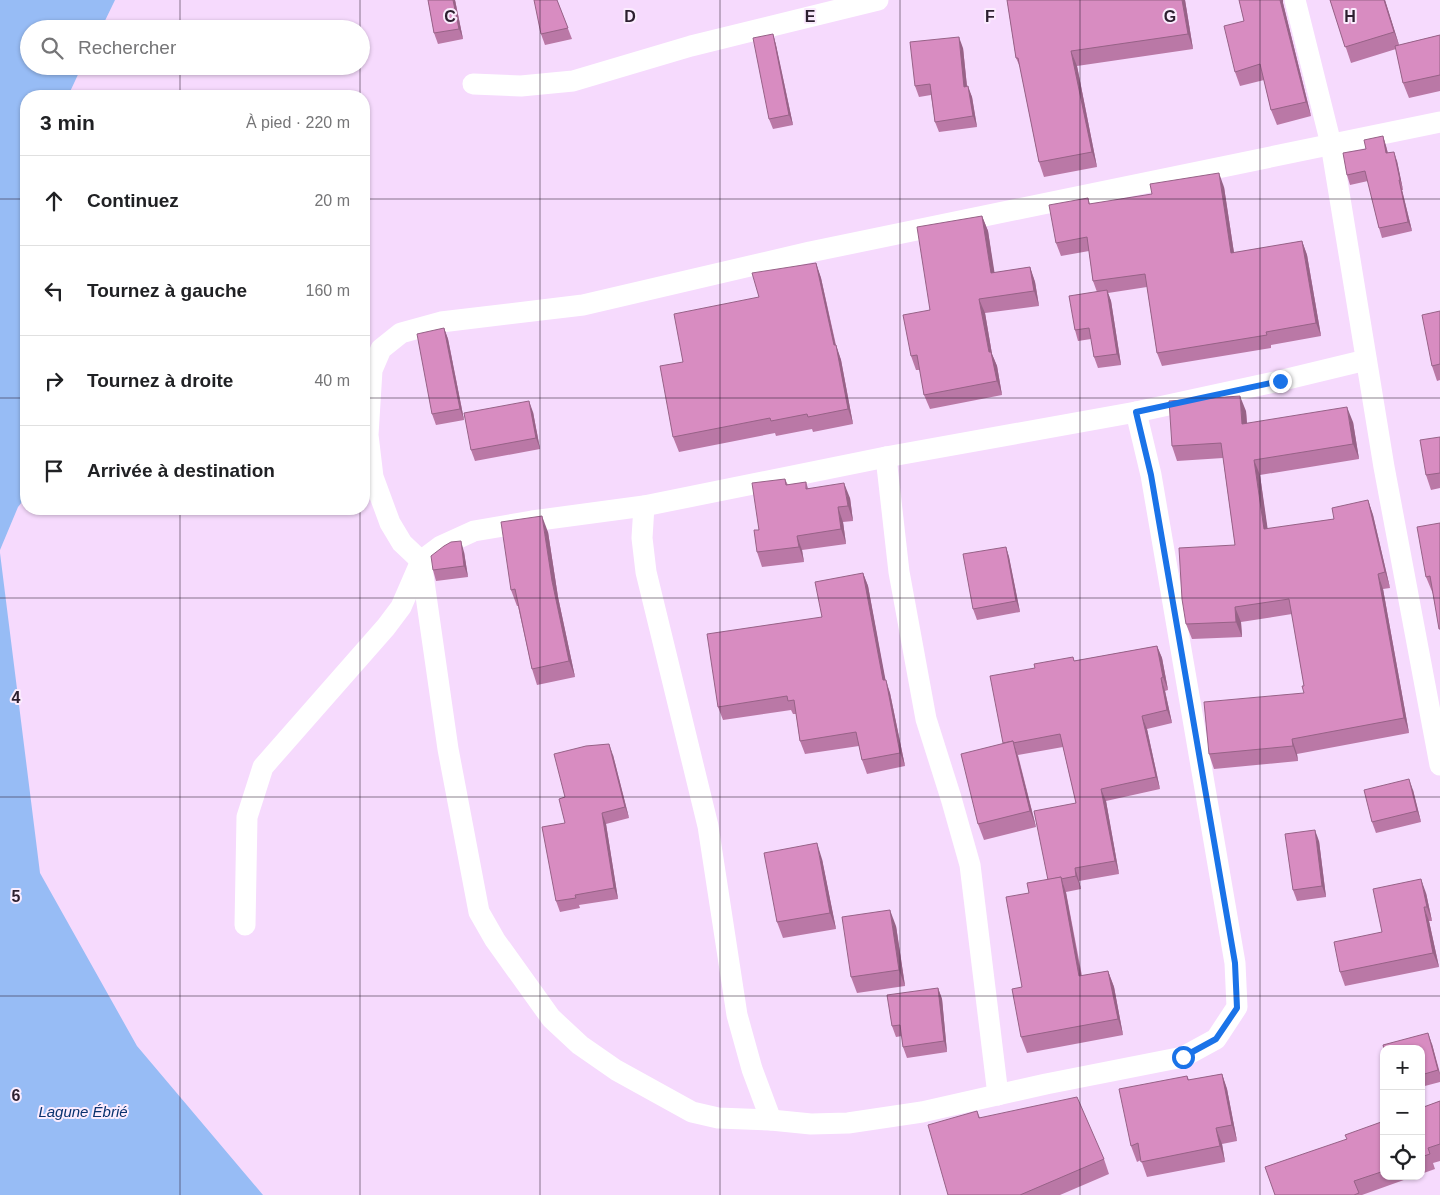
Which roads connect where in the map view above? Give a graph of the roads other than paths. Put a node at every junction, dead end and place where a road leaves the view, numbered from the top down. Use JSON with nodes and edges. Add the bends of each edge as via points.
{"nodes":[{"id":1,"x":878,"y":0,"type":"edge"},
{"id":2,"x":1296,"y":0,"type":"edge"},
{"id":3,"x":473,"y":84,"type":"dead end"},
{"id":4,"x":1440,"y":122,"type":"edge"},
{"id":5,"x":1331,"y":144,"type":"junction"},
{"id":6,"x":1366,"y":360,"type":"junction"},
{"id":7,"x":370,"y":402,"type":"edge"},
{"id":8,"x":1136,"y":412,"type":"junction"},
{"id":9,"x":370,"y":452,"type":"edge"},
{"id":10,"x":886,"y":457,"type":"junction"},
{"id":11,"x":644,"y":506,"type":"junction"},
{"id":12,"x":420,"y":561,"type":"junction"},
{"id":13,"x":1440,"y":765,"type":"edge"},
{"id":14,"x":245,"y":925,"type":"dead end"},
{"id":15,"x":998,"y":1095,"type":"junction"},
{"id":16,"x":771,"y":1120,"type":"junction"}],
"edges":[{"from":1,"to":3,"type":"street","via":[[691,46],[573,81],[521,86]]},
{"from":2,"to":5,"type":"street"},
{"from":4,"to":5,"type":"street"},
{"from":5,"to":6,"type":"street"},
{"from":5,"to":7,"type":"street","via":[[810,252],[583,305],[441,322],[401,333],[381,349],[372,370]]},
{"from":6,"to":8,"type":"street"},
{"from":6,"to":13,"type":"street"},
{"from":8,"to":10,"type":"street"},
{"from":8,"to":15,"type":"street","via":[[1151,475],[1234,953],[1237,1008],[1216,1039],[1183,1057]]},
{"from":9,"to":12,"type":"street","via":[[373,477],[390,523],[402,543]]},
{"from":10,"to":11,"type":"street"},
{"from":10,"to":15,"type":"street","via":[[899,572],[926,719],[970,865]]},
{"from":11,"to":12,"type":"street","via":[[474,531]]},
{"from":11,"to":16,"type":"street","via":[[642,538],[646,572],[708,826],[737,1014],[752,1069]]},
{"from":12,"to":14,"type":"street","via":[[401,606],[386,627],[263,767],[247,817]]},
{"from":12,"to":16,"type":"street","via":[[448,749],[474,883],[480,912],[495,940],[551,1018],[580,1045],[616,1070],[692,1112],[718,1118]]},
{"from":15,"to":16,"type":"street","via":[[922,1112],[848,1123]]}]}
